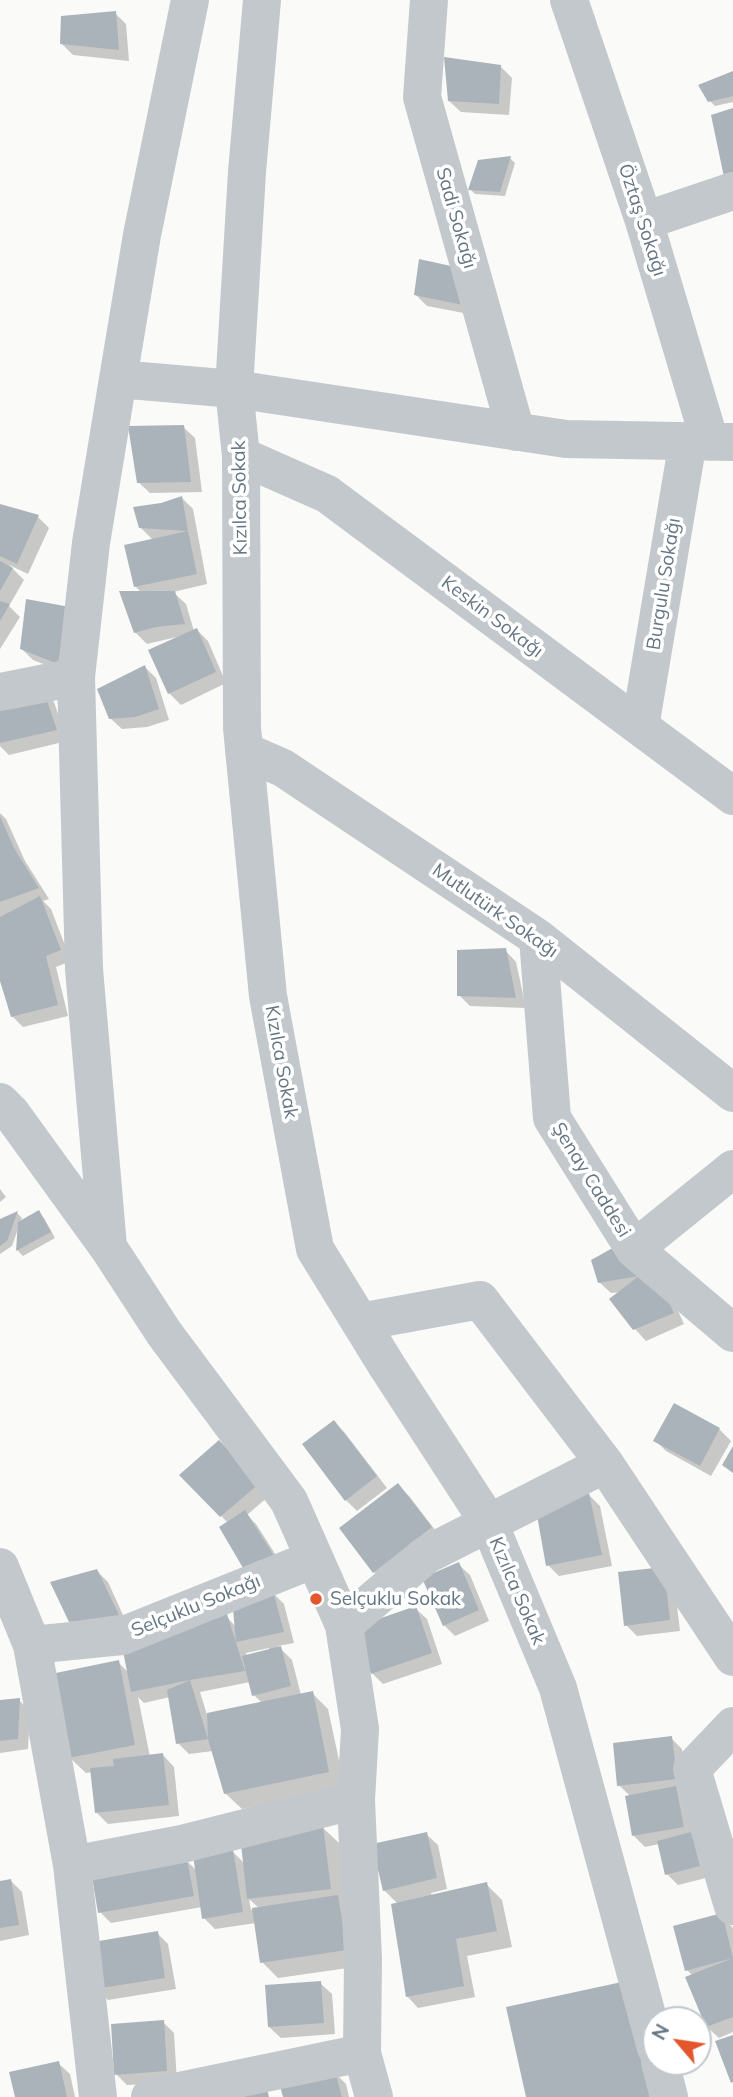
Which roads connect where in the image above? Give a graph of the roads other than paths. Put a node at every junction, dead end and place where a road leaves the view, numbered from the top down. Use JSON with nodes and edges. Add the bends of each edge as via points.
{"nodes":[{"id":1,"x":190,"y":0,"type":"edge"},
{"id":2,"x":262,"y":0,"type":"edge"},
{"id":3,"x":429,"y":0,"type":"edge"},
{"id":4,"x":569,"y":0,"type":"edge"},
{"id":5,"x":733,"y":191,"type":"edge"},
{"id":6,"x":644,"y":221,"type":"junction"},
{"id":7,"x":118,"y":379,"type":"junction"},
{"id":8,"x":234,"y":389,"type":"junction"},
{"id":9,"x":516,"y":432,"type":"junction"},
{"id":10,"x":710,"y":442,"type":"edge"},
{"id":11,"x":241,"y":456,"type":"junction"},
{"id":12,"x":76,"y":677,"type":"junction"},
{"id":13,"x":0,"y":692,"type":"edge"},
{"id":14,"x":640,"y":727,"type":"junction"},
{"id":15,"x":244,"y":751,"type":"junction"},
{"id":16,"x":733,"y":796,"type":"edge"},
{"id":17,"x":538,"y":938,"type":"junction"},
{"id":18,"x":733,"y":1093,"type":"edge"},
{"id":19,"x":0,"y":1101,"type":"edge"},
{"id":20,"x":733,"y":1169,"type":"edge"},
{"id":21,"x":108,"y":1247,"type":"junction"},
{"id":22,"x":634,"y":1250,"type":"junction"},
{"id":23,"x":360,"y":1322,"type":"junction"},
{"id":24,"x":733,"y":1333,"type":"edge"},
{"id":25,"x":605,"y":1464,"type":"junction"},
{"id":26,"x":489,"y":1523,"type":"junction"},
{"id":27,"x":314,"y":1559,"type":"junction"},
{"id":28,"x":0,"y":1567,"type":"edge"},
{"id":29,"x":344,"y":1625,"type":"junction"},
{"id":30,"x":32,"y":1645,"type":"junction"},
{"id":31,"x":733,"y":1657,"type":"edge"},
{"id":32,"x":733,"y":1726,"type":"edge"},
{"id":33,"x":356,"y":1800,"type":"junction"},
{"id":34,"x":72,"y":1865,"type":"junction"},
{"id":35,"x":733,"y":1906,"type":"edge"},
{"id":36,"x":645,"y":2006,"type":"edge"},
{"id":37,"x":362,"y":2053,"type":"junction"},
{"id":38,"x":664,"y":2076,"type":"edge"},
{"id":39,"x":98,"y":2097,"type":"edge"},
{"id":40,"x":150,"y":2097,"type":"edge"},
{"id":41,"x":374,"y":2097,"type":"edge"},
{"id":42,"x":669,"y":2097,"type":"edge"}],
"edges":[{"from":1,"to":7,"type":"street"},
{"from":2,"to":8,"type":"street","name":"Kızılca Sokak"},
{"from":3,"to":9,"type":"street","name":"Sadi Sokağı","via":[[422,97]]},
{"from":4,"to":6,"type":"street","name":"Öztaş Sokağı"},
{"from":5,"to":6,"type":"street"},
{"from":6,"to":10,"type":"street","name":"Öztaş Sokağı"},
{"from":7,"to":8,"type":"street"},
{"from":7,"to":12,"type":"street","via":[[91,543]]},
{"from":8,"to":9,"type":"street"},
{"from":8,"to":11,"type":"street","name":"Kızılca Sokak"},
{"from":9,"to":10,"type":"street","via":[[566,439]]},
{"from":10,"to":14,"type":"street","name":"Burgulu Sokağı"},
{"from":11,"to":14,"type":"street","name":"Keskin Sokağı","via":[[327,494]]},
{"from":11,"to":15,"type":"street","name":"Kızılca Sokak"},
{"from":12,"to":13,"type":"street"},
{"from":12,"to":21,"type":"street","via":[[85,969]]},
{"from":14,"to":16,"type":"street","name":"Keskin Sokağı"},
{"from":15,"to":17,"type":"street","name":"Mutlutürk Sokağı","via":[[283,768]]},
{"from":15,"to":23,"type":"street","name":"Kızılca Sokak","via":[[268,996],[316,1249]]},
{"from":17,"to":18,"type":"street","name":"Mutlutürk Sokağı"},
{"from":17,"to":22,"type":"street","name":"Şenay Caddesi","via":[[552,1118]]},
{"from":19,"to":21,"type":"street"},
{"from":20,"to":22,"type":"street"},
{"from":21,"to":27,"type":"street","via":[[164,1333],[289,1501]]},
{"from":22,"to":24,"type":"street","name":"Şenay Caddesi"},
{"from":23,"to":25,"type":"street","via":[[480,1300]]},
{"from":23,"to":26,"type":"street","name":"Kızılca Sokak"},
{"from":25,"to":26,"type":"street"},
{"from":25,"to":31,"type":"street"},
{"from":26,"to":29,"type":"street","via":[[426,1555]]},
{"from":26,"to":36,"type":"street","name":"Kızılca Sokak","via":[[558,1688]]},
{"from":27,"to":29,"type":"street"},
{"from":27,"to":30,"type":"street","name":"Selçuklu Sokağı","via":[[122,1636]]},
{"from":28,"to":30,"type":"street"},
{"from":29,"to":33,"type":"street","via":[[360,1729]]},
{"from":30,"to":34,"type":"street"},
{"from":32,"to":35,"type":"street","via":[[692,1769]]},
{"from":33,"to":34,"type":"street","via":[[182,1844]]},
{"from":33,"to":37,"type":"street"},
{"from":34,"to":39,"type":"street"},
{"from":37,"to":40,"type":"street"},
{"from":37,"to":41,"type":"street"},
{"from":38,"to":42,"type":"street"}]}
